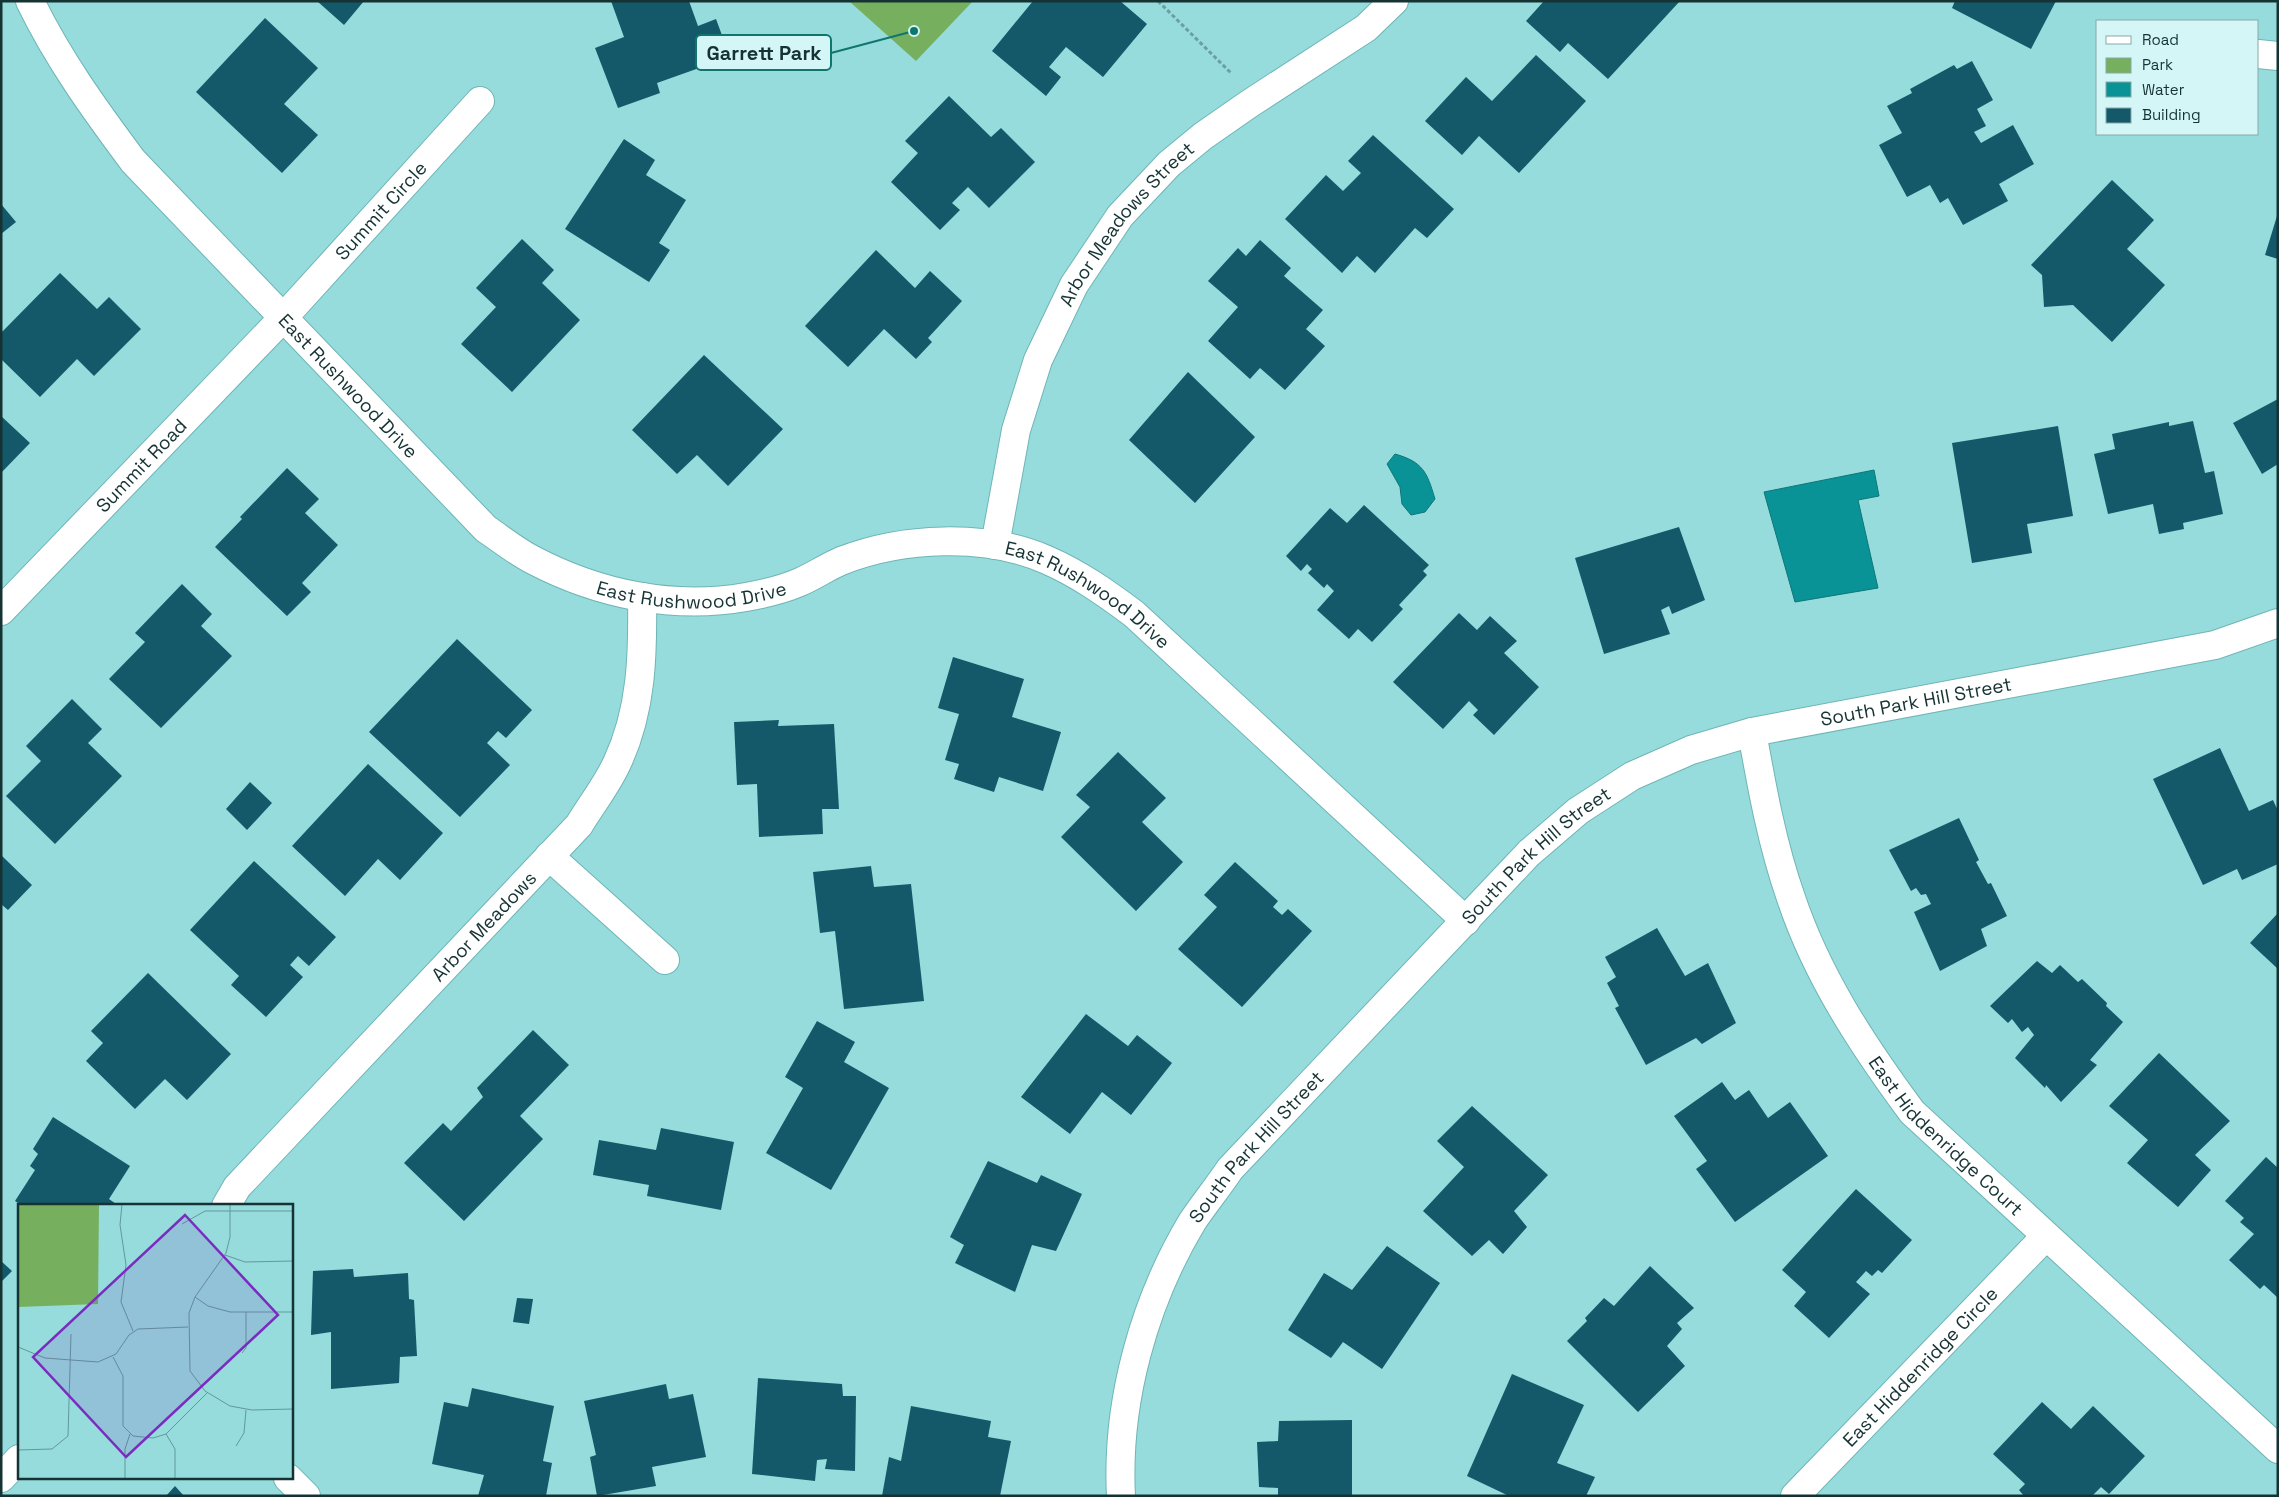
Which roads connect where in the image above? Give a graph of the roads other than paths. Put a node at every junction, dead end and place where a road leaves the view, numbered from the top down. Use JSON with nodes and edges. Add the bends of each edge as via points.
{"nodes":[{"id":1,"x":30,"y":1,"type":"edge"},
{"id":2,"x":1394,"y":1,"type":"edge"},
{"id":3,"x":2259,"y":54,"type":"edge"},
{"id":4,"x":2278,"y":56,"type":"edge"},
{"id":5,"x":480,"y":101,"type":"dead end"},
{"id":6,"x":282,"y":319,"type":"junction"},
{"id":7,"x":995,"y":545,"type":"junction"},
{"id":8,"x":642,"y":597,"type":"junction"},
{"id":9,"x":1,"y":611,"type":"edge"},
{"id":10,"x":2278,"y":623,"type":"edge"},
{"id":11,"x":1752,"y":732,"type":"junction"},
{"id":12,"x":549,"y":856,"type":"junction"},
{"id":13,"x":1466,"y":921,"type":"junction"},
{"id":14,"x":665,"y":960,"type":"dead end"},
{"id":15,"x":227,"y":1204,"type":"edge"},
{"id":16,"x":2046,"y":1237,"type":"junction"},
{"id":17,"x":2278,"y":1449,"type":"edge"},
{"id":18,"x":18,"y":1460,"type":"edge"},
{"id":19,"x":1,"y":1478,"type":"edge"},
{"id":20,"x":290,"y":1480,"type":"edge"},
{"id":21,"x":306,"y":1496,"type":"edge"},
{"id":22,"x":1120,"y":1496,"type":"edge"},
{"id":23,"x":1795,"y":1496,"type":"edge"}],
"edges":[{"from":1,"to":6,"type":"street","name":"East Rushwood Drive","via":[[84,95],[133,161]]},
{"from":2,"to":7,"type":"street","name":"Arbor Meadows Street","via":[[1366,28],[1203,136],[1168,164],[1120,216],[1074,285],[1038,360],[1016,430]]},
{"from":3,"to":4,"type":"street"},
{"from":5,"to":6,"type":"street","name":"Summit Circle"},
{"from":6,"to":8,"type":"street","name":"East Rushwood Drive","via":[[486,529],[532,560],[582,583]]},
{"from":6,"to":9,"type":"street","name":"Summit Road"},
{"from":7,"to":8,"type":"street","name":"East Rushwood Drive","via":[[938,541],[884,548],[840,562],[799,583],[745,597],[690,601]]},
{"from":7,"to":13,"type":"street","name":"East Rushwood Drive","via":[[1046,560],[1095,585],[1134,614]]},
{"from":8,"to":12,"type":"street","name":"Arbor Meadows","via":[[642,667],[635,711],[617,763],[579,825]]},
{"from":10,"to":11,"type":"street","name":"South Park Hill Street","via":[[2215,645]]},
{"from":11,"to":13,"type":"street","name":"South Park Hill Street","via":[[1691,750],[1632,776],[1578,811],[1529,853]]},
{"from":11,"to":16,"type":"street","name":"East Hiddenridge Court","via":[[1768,820],[1791,899],[1824,975],[1851,1023],[1912,1112]]},
{"from":12,"to":14,"type":"street"},
{"from":12,"to":15,"type":"street","name":"Arbor Meadows","via":[[237,1187]]},
{"from":13,"to":22,"type":"street","name":"South Park Hill Street","via":[[1230,1169],[1193,1222],[1159,1287],[1138,1348],[1124,1420]]},
{"from":16,"to":17,"type":"street","name":"East Hiddenridge Court"},
{"from":16,"to":23,"type":"street","name":"East Hiddenridge Circle"},
{"from":18,"to":19,"type":"street"},
{"from":20,"to":21,"type":"street"}]}
